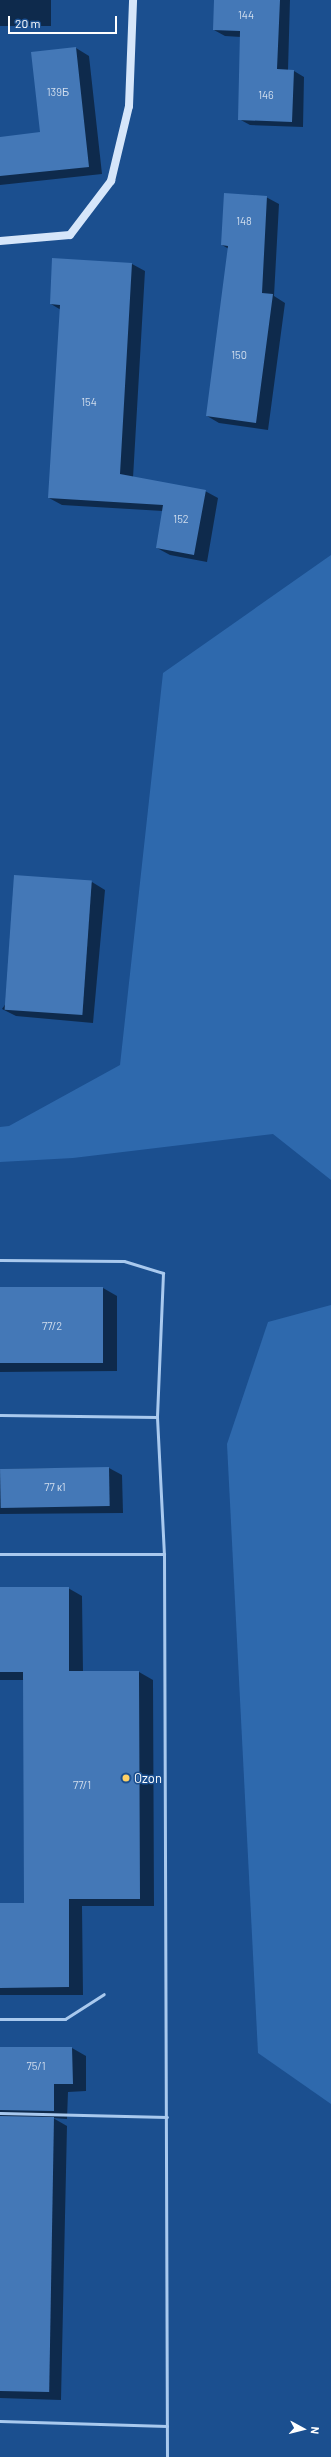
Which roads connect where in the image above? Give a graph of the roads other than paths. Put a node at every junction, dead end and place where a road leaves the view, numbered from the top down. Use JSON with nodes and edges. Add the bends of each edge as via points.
{"nodes":[{"id":1,"x":133,"y":0,"type":"edge"},
{"id":2,"x":0,"y":241,"type":"edge"},
{"id":3,"x":0,"y":1260,"type":"edge"},
{"id":4,"x":0,"y":1415,"type":"edge"},
{"id":5,"x":158,"y":1417,"type":"junction"},
{"id":6,"x":0,"y":1554,"type":"edge"},
{"id":7,"x":164,"y":1554,"type":"junction"},
{"id":8,"x":104,"y":1994,"type":"dead end"},
{"id":9,"x":0,"y":2019,"type":"edge"},
{"id":10,"x":0,"y":2113,"type":"edge"},
{"id":11,"x":166,"y":2117,"type":"junction"},
{"id":12,"x":0,"y":2421,"type":"edge"},
{"id":13,"x":167,"y":2426,"type":"junction"},
{"id":14,"x":168,"y":2457,"type":"edge"}],
"edges":[{"from":1,"to":2,"type":"street","via":[[129,106],[111,181],[70,235]]},
{"from":3,"to":5,"type":"lane","via":[[124,1261],[163,1273]]},
{"from":4,"to":5,"type":"lane"},
{"from":5,"to":7,"type":"lane"},
{"from":6,"to":7,"type":"lane"},
{"from":7,"to":11,"type":"lane"},
{"from":8,"to":9,"type":"lane","via":[[65,2019]]},
{"from":10,"to":11,"type":"lane"},
{"from":11,"to":13,"type":"lane"},
{"from":12,"to":13,"type":"lane"},
{"from":13,"to":14,"type":"lane"}]}
